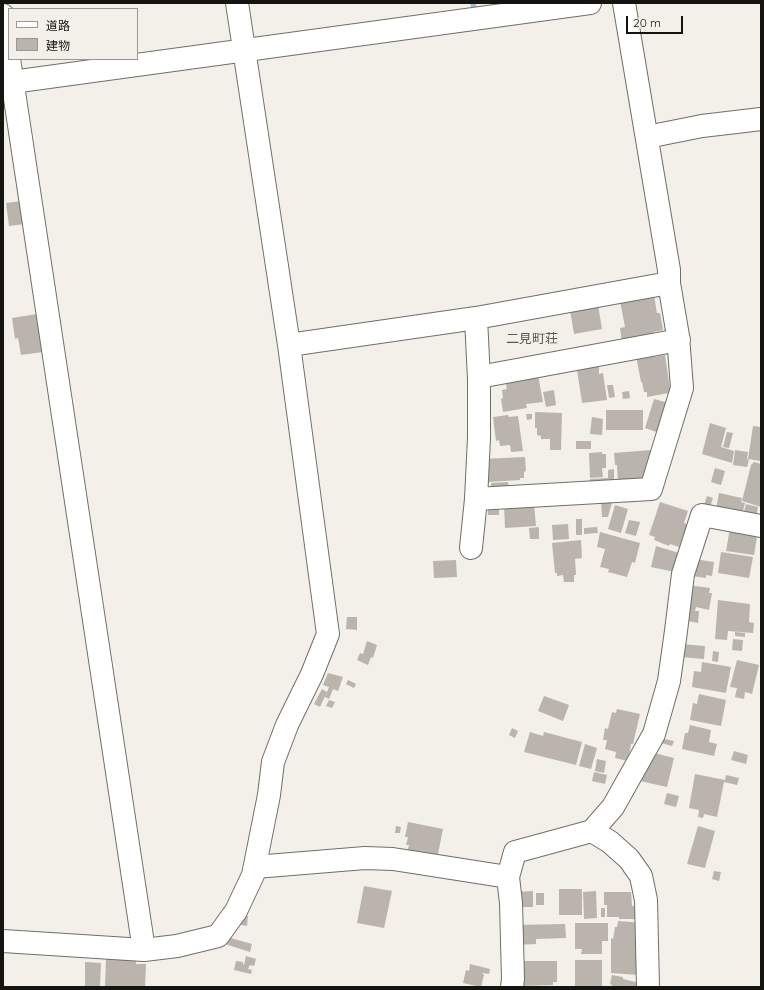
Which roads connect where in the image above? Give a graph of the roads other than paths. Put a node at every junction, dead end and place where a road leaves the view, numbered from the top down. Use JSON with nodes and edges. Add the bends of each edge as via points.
{"nodes":[{"id":1,"x":237,"y":3,"type":"edge"},
{"id":2,"x":590,"y":3,"type":"edge"},
{"id":3,"x":624,"y":3,"type":"edge"},
{"id":4,"x":3,"y":15,"type":"edge"},
{"id":5,"x":244,"y":50,"type":"junction"},
{"id":6,"x":8,"y":51,"type":"edge"},
{"id":7,"x":9,"y":60,"type":"edge"},
{"id":8,"x":12,"y":82,"type":"junction"},
{"id":9,"x":761,"y":119,"type":"edge"},
{"id":10,"x":647,"y":137,"type":"junction"},
{"id":11,"x":669,"y":283,"type":"junction"},
{"id":12,"x":476,"y":318,"type":"junction"},
{"id":13,"x":679,"y":340,"type":"junction"},
{"id":14,"x":289,"y":345,"type":"junction"},
{"id":15,"x":479,"y":377,"type":"junction"},
{"id":16,"x":476,"y":499,"type":"junction"},
{"id":17,"x":761,"y":526,"type":"edge"},
{"id":18,"x":470,"y":548,"type":"dead end"},
{"id":19,"x":592,"y":831,"type":"junction"},
{"id":20,"x":254,"y":867,"type":"junction"},
{"id":21,"x":508,"y":877,"type":"junction"},
{"id":22,"x":3,"y":941,"type":"edge"},
{"id":23,"x":144,"y":950,"type":"junction"},
{"id":24,"x":512,"y":987,"type":"edge"},
{"id":25,"x":648,"y":987,"type":"edge"}],
"edges":[{"from":1,"to":5,"type":"street"},
{"from":2,"to":5,"type":"street"},
{"from":3,"to":10,"type":"street"},
{"from":4,"to":6,"type":"street"},
{"from":5,"to":8,"type":"street"},
{"from":5,"to":14,"type":"street"},
{"from":7,"to":8,"type":"street"},
{"from":8,"to":23,"type":"street"},
{"from":9,"to":10,"type":"street","via":[[702,126]]},
{"from":10,"to":11,"type":"street","via":[[670,270]]},
{"from":11,"to":12,"type":"street"},
{"from":11,"to":13,"type":"street"},
{"from":12,"to":14,"type":"street"},
{"from":12,"to":15,"type":"street"},
{"from":13,"to":15,"type":"street"},
{"from":13,"to":16,"type":"street","via":[[682,388],[651,489]]},
{"from":14,"to":20,"type":"street","via":[[328,634],[273,762]]},
{"from":15,"to":16,"type":"street"},
{"from":16,"to":18,"type":"street"},
{"from":17,"to":19,"type":"street","via":[[702,515],[683,574],[669,680],[654,734],[613,807]]},
{"from":19,"to":21,"type":"street","via":[[515,852]]},
{"from":19,"to":25,"type":"street","via":[[610,842],[629,859],[641,876],[646,900]]},
{"from":20,"to":21,"type":"street","via":[[364,858],[393,859]]},
{"from":20,"to":23,"type":"street","via":[[253,875],[236,911],[218,936],[177,946]]},
{"from":21,"to":24,"type":"street","via":[[511,903]]},
{"from":22,"to":23,"type":"street"}]}
